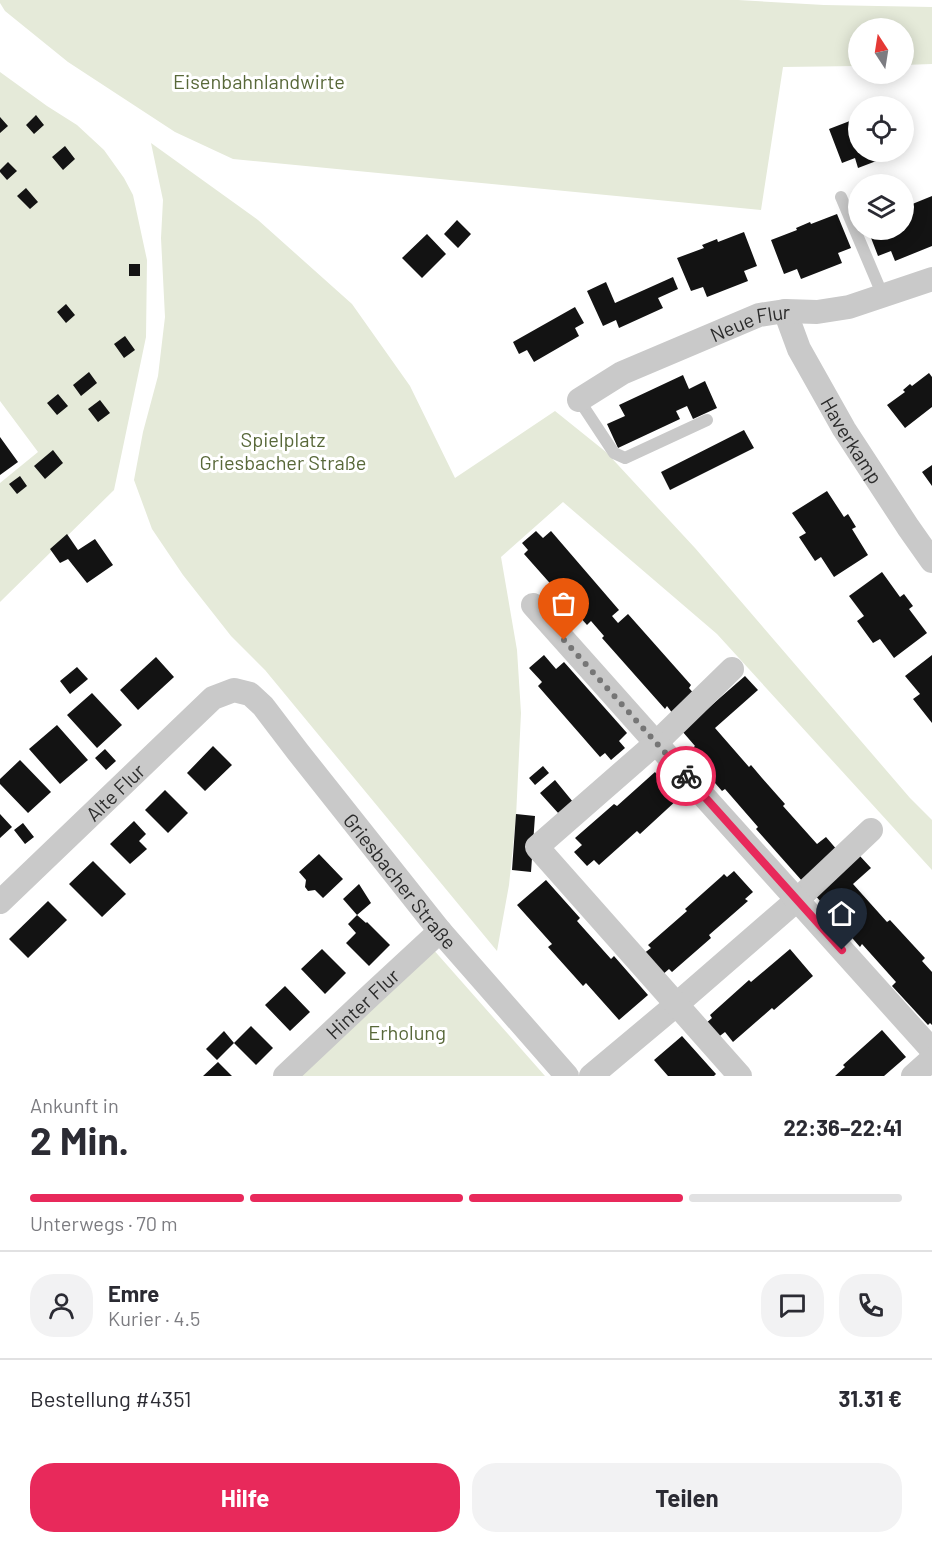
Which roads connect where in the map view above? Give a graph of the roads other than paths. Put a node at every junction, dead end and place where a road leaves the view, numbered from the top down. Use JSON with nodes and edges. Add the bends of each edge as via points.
{"nodes":[{"id":1,"x":841,"y":196,"type":"dead end"},
{"id":2,"x":932,"y":279,"type":"edge"},
{"id":3,"x":883,"y":296,"type":"junction"},
{"id":4,"x":785,"y":311,"type":"junction"},
{"id":5,"x":579,"y":400,"type":"joint"},
{"id":6,"x":707,"y":420,"type":"dead end"},
{"id":7,"x":932,"y":561,"type":"edge"},
{"id":8,"x":533,"y":605,"type":"dead end"},
{"id":9,"x":732,"y":669,"type":"dead end"},
{"id":10,"x":234,"y":690,"type":"joint"},
{"id":11,"x":656,"y":743,"type":"junction"},
{"id":12,"x":871,"y":830,"type":"dead end"},
{"id":13,"x":798,"y":899,"type":"junction"},
{"id":14,"x":0,"y":902,"type":"edge"},
{"id":15,"x":440,"y":931,"type":"junction"},
{"id":16,"x":677,"y":1004,"type":"junction"},
{"id":17,"x":932,"y":1050,"type":"edge"},
{"id":18,"x":932,"y":1059,"type":"edge"},
{"id":19,"x":285,"y":1076,"type":"edge"},
{"id":20,"x":567,"y":1076,"type":"edge"},
{"id":21,"x":591,"y":1076,"type":"edge"},
{"id":22,"x":740,"y":1076,"type":"edge"},
{"id":23,"x":913,"y":1076,"type":"edge"}],
"edges":[{"from":1,"to":3,"type":"lane"},
{"from":2,"to":3,"type":"street","name":"Neue Flur"},
{"from":3,"to":4,"type":"street","name":"Neue Flur","via":[[817,312]]},
{"from":4,"to":5,"type":"street","name":"Neue Flur","via":[[759,315],[622,373]]},
{"from":4,"to":7,"type":"street","name":"Haverkamp","via":[[799,350],[844,429]]},
{"from":5,"to":6,"type":"lane","via":[[614,453],[625,458]]},
{"from":8,"to":11,"type":"street"},
{"from":9,"to":11,"type":"street"},
{"from":10,"to":14,"type":"street","name":"Alte Flur","via":[[213,698]]},
{"from":10,"to":15,"type":"street","name":"Griesbacher Straße","via":[[250,694],[263,706]]},
{"from":11,"to":13,"type":"street"},
{"from":11,"to":16,"type":"street","via":[[537,847]]},
{"from":12,"to":13,"type":"street"},
{"from":13,"to":16,"type":"street"},
{"from":13,"to":17,"type":"street"},
{"from":15,"to":19,"type":"street","name":"Hinter Flur"},
{"from":15,"to":20,"type":"street","name":"Griesbacher Straße"},
{"from":16,"to":21,"type":"street"},
{"from":16,"to":22,"type":"street"},
{"from":18,"to":23,"type":"street"}]}
